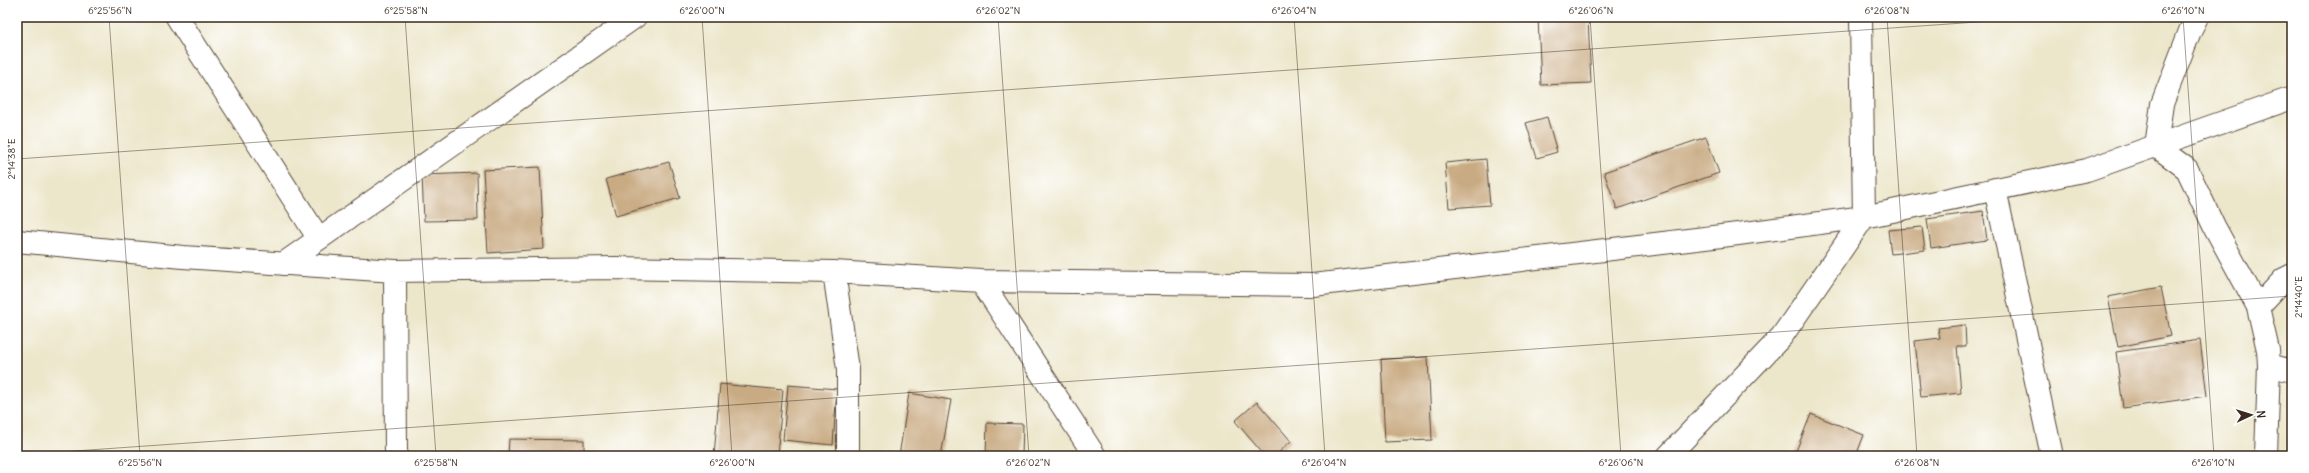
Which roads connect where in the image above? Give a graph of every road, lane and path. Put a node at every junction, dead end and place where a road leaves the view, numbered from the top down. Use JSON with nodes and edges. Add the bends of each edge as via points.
{"nodes":[{"id":1,"x":177,"y":17,"type":"edge"},
{"id":2,"x":635,"y":17,"type":"edge"},
{"id":3,"x":1861,"y":17,"type":"edge"},
{"id":4,"x":2197,"y":17,"type":"edge"},
{"id":5,"x":2292,"y":98,"type":"edge"},
{"id":6,"x":2156,"y":146,"type":"junction"},
{"id":7,"x":1995,"y":189,"type":"junction"},
{"id":8,"x":1864,"y":217,"type":"junction"},
{"id":9,"x":319,"y":239,"type":"junction"},
{"id":10,"x":17,"y":241,"type":"edge"},
{"id":11,"x":283,"y":264,"type":"junction"},
{"id":12,"x":395,"y":271,"type":"junction"},
{"id":13,"x":834,"y":272,"type":"junction"},
{"id":14,"x":2292,"y":275,"type":"edge"},
{"id":15,"x":981,"y":281,"type":"junction"},
{"id":16,"x":2258,"y":306,"type":"junction"},
{"id":17,"x":2269,"y":366,"type":"junction"},
{"id":18,"x":2292,"y":372,"type":"edge"},
{"id":19,"x":396,"y":456,"type":"edge"},
{"id":20,"x":848,"y":456,"type":"edge"},
{"id":21,"x":1095,"y":456,"type":"edge"},
{"id":22,"x":1668,"y":456,"type":"edge"},
{"id":23,"x":2052,"y":456,"type":"edge"},
{"id":24,"x":2266,"y":456,"type":"edge"}],
"edges":[{"from":1,"to":9,"type":"street"},
{"from":2,"to":9,"type":"street"},
{"from":3,"to":8,"type":"street"},
{"from":4,"to":6,"type":"street","via":[[2162,104]]},
{"from":5,"to":6,"type":"street"},
{"from":6,"to":7,"type":"street","via":[[2087,170]]},
{"from":6,"to":16,"type":"street","via":[[2187,168],[2214,226]]},
{"from":7,"to":8,"type":"street"},
{"from":7,"to":23,"type":"street"},
{"from":8,"to":15,"type":"street","via":[[1313,285]]},
{"from":8,"to":22,"type":"street","via":[[1782,336]]},
{"from":9,"to":11,"type":"street"},
{"from":10,"to":11,"type":"street"},
{"from":11,"to":12,"type":"street"},
{"from":12,"to":13,"type":"street","via":[[615,268]]},
{"from":12,"to":19,"type":"street"},
{"from":13,"to":15,"type":"street"},
{"from":13,"to":20,"type":"street","via":[[848,369]]},
{"from":14,"to":16,"type":"street","via":[[2284,279]]},
{"from":15,"to":21,"type":"street"},
{"from":16,"to":17,"type":"street"},
{"from":17,"to":18,"type":"street"},
{"from":17,"to":24,"type":"street"}]}
